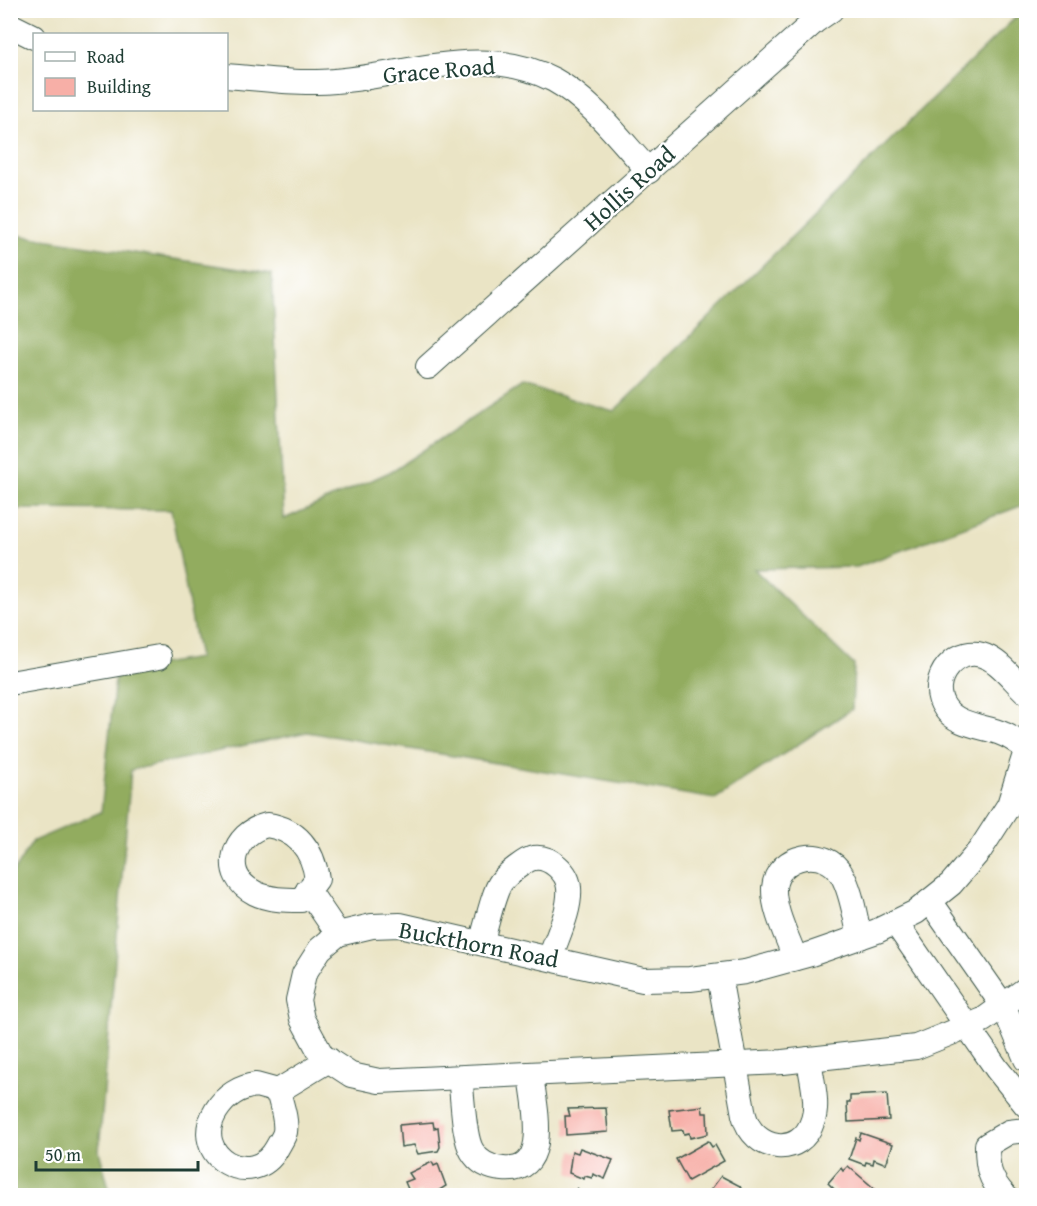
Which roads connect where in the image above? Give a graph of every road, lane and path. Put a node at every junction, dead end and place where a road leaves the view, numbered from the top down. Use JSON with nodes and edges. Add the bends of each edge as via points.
{"nodes":[{"id":1,"x":831,"y":10,"type":"edge"},
{"id":2,"x":10,"y":25,"type":"edge"},
{"id":3,"x":33,"y":36,"type":"edge"},
{"id":4,"x":228,"y":76,"type":"edge"},
{"id":5,"x":649,"y":171,"type":"junction"},
{"id":6,"x":428,"y":367,"type":"dead end"},
{"id":7,"x":159,"y":657,"type":"dead end"},
{"id":8,"x":10,"y":683,"type":"edge"},
{"id":9,"x":1026,"y":692,"type":"edge"},
{"id":10,"x":1026,"y":749,"type":"edge"},
{"id":11,"x":308,"y":890,"type":"dead end"},
{"id":12,"x":930,"y":901,"type":"junction"},
{"id":13,"x":895,"y":922,"type":"junction"},
{"id":14,"x":338,"y":934,"type":"junction"},
{"id":15,"x":860,"y":937,"type":"junction"},
{"id":16,"x":481,"y":943,"type":"junction"},
{"id":17,"x":550,"y":958,"type":"junction"},
{"id":18,"x":795,"y":958,"type":"junction"},
{"id":19,"x":719,"y":976,"type":"junction"},
{"id":20,"x":1026,"y":989,"type":"edge"},
{"id":21,"x":1004,"y":1007,"type":"junction"},
{"id":22,"x":968,"y":1028,"type":"junction"},
{"id":23,"x":808,"y":1059,"type":"junction"},
{"id":24,"x":1026,"y":1059,"type":"edge"},
{"id":25,"x":329,"y":1060,"type":"junction"},
{"id":26,"x":735,"y":1065,"type":"junction"},
{"id":27,"x":531,"y":1075,"type":"junction"},
{"id":28,"x":460,"y":1078,"type":"junction"},
{"id":29,"x":278,"y":1091,"type":"dead end"},
{"id":30,"x":1026,"y":1105,"type":"edge"},
{"id":31,"x":1026,"y":1130,"type":"edge"},
{"id":32,"x":1005,"y":1196,"type":"edge"}],
"edges":[{"from":1,"to":5,"type":"street","name":"Hollis Road"},
{"from":2,"to":3,"type":"street"},
{"from":4,"to":5,"type":"street","name":"Grace Road","via":[[318,82],[463,63],[511,64],[556,81],[582,99]]},
{"from":5,"to":6,"type":"street","name":"Hollis Road"},
{"from":7,"to":8,"type":"street"},
{"from":9,"to":10,"type":"street","via":[[989,658],[976,654],[955,659],[945,668],[939,682],[939,696],[945,709],[956,718],[1003,734]]},
{"from":10,"to":12,"type":"street","name":"Buckthorn Road","via":[[1009,805],[980,850],[951,884]]},
{"from":11,"to":14,"type":"street"},
{"from":12,"to":13,"type":"street","name":"Buckthorn Road"},
{"from":12,"to":21,"type":"street"},
{"from":13,"to":15,"type":"street","name":"Buckthorn Road"},
{"from":13,"to":22,"type":"street"},
{"from":14,"to":16,"type":"street","name":"Buckthorn Road","via":[[372,926],[400,925]]},
{"from":14,"to":25,"type":"street","via":[[320,949],[304,974],[298,1000],[302,1019],[322,1056]]},
{"from":15,"to":18,"type":"street","name":"Buckthorn Road"},
{"from":15,"to":18,"type":"street","via":[[843,875],[833,863],[805,856],[782,869],[774,890]]},
{"from":16,"to":17,"type":"street","name":"Buckthorn Road"},
{"from":16,"to":17,"type":"street","via":[[501,882],[530,858],[537,857],[551,861],[569,884],[569,899]]},
{"from":17,"to":19,"type":"street","name":"Buckthorn Road","via":[[643,980]]},
{"from":18,"to":19,"type":"street","name":"Buckthorn Road"},
{"from":19,"to":26,"type":"street"},
{"from":20,"to":21,"type":"street"},
{"from":21,"to":22,"type":"street"},
{"from":21,"to":24,"type":"street"},
{"from":22,"to":23,"type":"street","via":[[916,1047]]},
{"from":22,"to":30,"type":"street"},
{"from":23,"to":26,"type":"street"},
{"from":23,"to":26,"type":"street","via":[[814,1119],[796,1142],[782,1147],[761,1141],[746,1125]]},
{"from":25,"to":28,"type":"street","via":[[351,1075],[379,1081]]},
{"from":25,"to":29,"type":"street"},
{"from":26,"to":27,"type":"street"},
{"from":27,"to":28,"type":"street"},
{"from":27,"to":28,"type":"street","via":[[539,1142],[521,1166],[507,1170],[482,1163],[469,1143]]},
{"from":31,"to":32,"type":"street","via":[[1009,1132],[987,1145],[987,1168]]}]}
